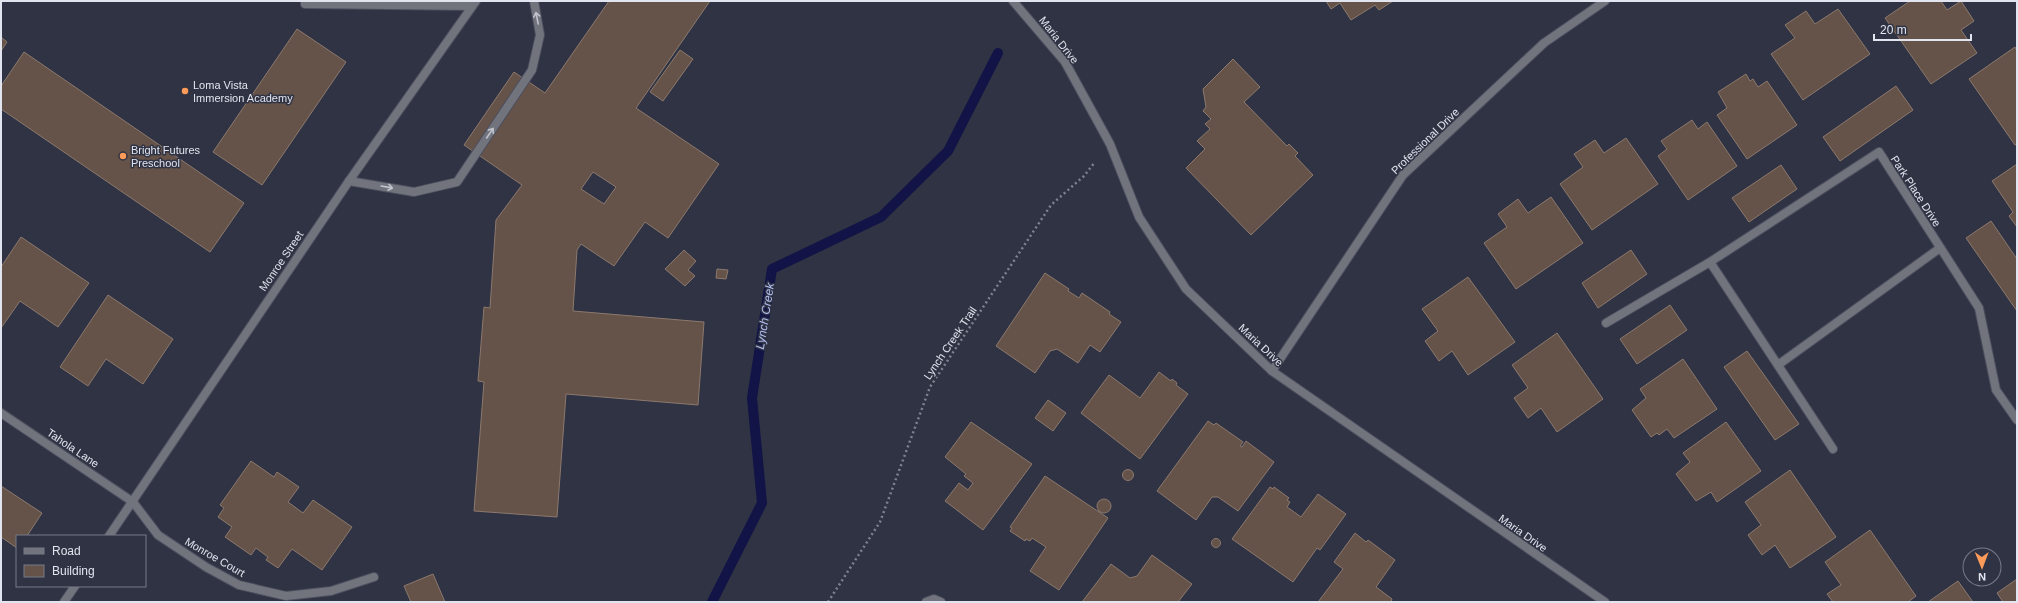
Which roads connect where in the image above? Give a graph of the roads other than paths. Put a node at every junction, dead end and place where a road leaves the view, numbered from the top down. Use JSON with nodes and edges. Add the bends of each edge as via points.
{"nodes":[{"id":1,"x":305,"y":1,"type":"edge"},
{"id":2,"x":534,"y":1,"type":"edge"},
{"id":3,"x":1013,"y":1,"type":"edge"},
{"id":4,"x":1605,"y":1,"type":"edge"},
{"id":5,"x":474,"y":3,"type":"edge"},
{"id":6,"x":349,"y":181,"type":"junction"},
{"id":7,"x":1940,"y":248,"type":"junction"},
{"id":8,"x":1710,"y":262,"type":"junction"},
{"id":9,"x":1606,"y":324,"type":"dead end"},
{"id":10,"x":1778,"y":365,"type":"junction"},
{"id":11,"x":1272,"y":371,"type":"junction"},
{"id":12,"x":1,"y":413,"type":"edge"},
{"id":13,"x":2017,"y":420,"type":"edge"},
{"id":14,"x":1833,"y":449,"type":"dead end"},
{"id":15,"x":133,"y":502,"type":"junction"},
{"id":16,"x":110,"y":535,"type":"edge"},
{"id":17,"x":374,"y":577,"type":"dead end"},
{"id":18,"x":74,"y":587,"type":"edge"},
{"id":19,"x":64,"y":602,"type":"edge"},
{"id":20,"x":926,"y":602,"type":"edge"},
{"id":21,"x":941,"y":602,"type":"edge"},
{"id":22,"x":1605,"y":602,"type":"edge"}],
"edges":[{"from":1,"to":5,"type":"street","via":[[305,4]]},
{"from":6,"to":2,"type":"street","one_way":true,"via":[[414,192],[457,182],[532,70],[540,35]]},
{"from":3,"to":11,"type":"street","name":"Maria Drive","via":[[1065,62],[1110,144],[1139,217],[1186,289]]},
{"from":4,"to":11,"type":"street","name":"Professional Drive","via":[[1544,43],[1403,175]]},
{"from":5,"to":6,"type":"street","name":"Monroe Street"},
{"from":6,"to":15,"type":"street","name":"Monroe Street"},
{"from":7,"to":8,"type":"street","name":"Park Place Drive","via":[[1879,152]]},
{"from":7,"to":10,"type":"street"},
{"from":7,"to":13,"type":"street","name":"Park Place Drive","via":[[1979,308],[1996,390]]},
{"from":8,"to":9,"type":"street","name":"Park Place Drive"},
{"from":8,"to":10,"type":"street"},
{"from":10,"to":14,"type":"street"},
{"from":11,"to":22,"type":"street","name":"Maria Drive"},
{"from":12,"to":15,"type":"street","name":"Tahola Lane"},
{"from":15,"to":16,"type":"street","name":"Monroe Street"},
{"from":15,"to":17,"type":"street","name":"Monroe Court","via":[[158,535],[206,567],[239,585],[286,596],[331,591]]},
{"from":18,"to":19,"type":"street"},
{"from":20,"to":21,"type":"street","via":[[934,599]]}]}
